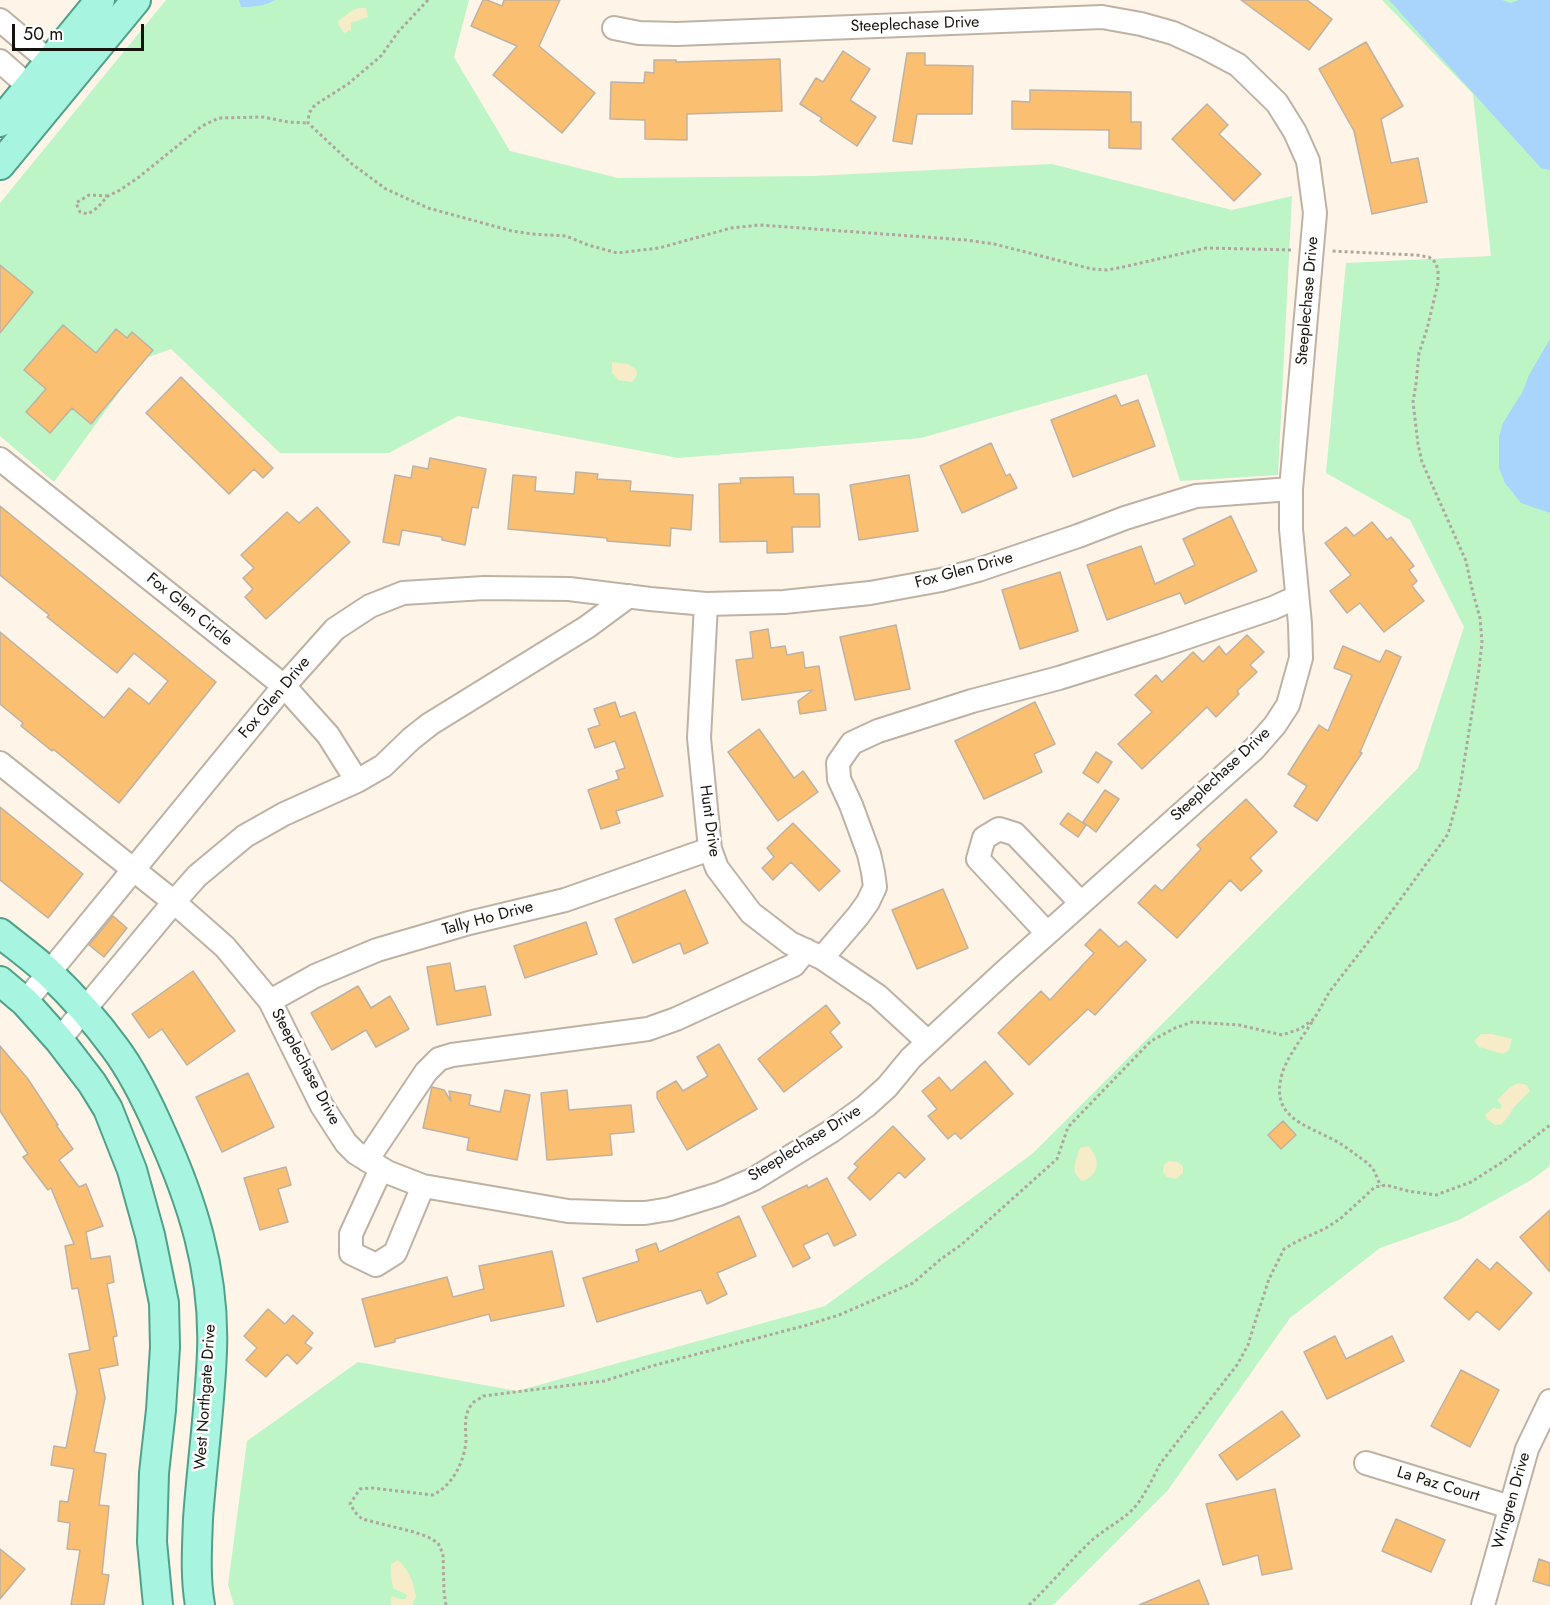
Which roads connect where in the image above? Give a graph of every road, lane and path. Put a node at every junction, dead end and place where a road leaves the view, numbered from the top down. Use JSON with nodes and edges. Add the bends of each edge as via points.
{"nodes":[{"id":1,"x":100,"y":0,"type":"edge"},
{"id":2,"x":136,"y":0,"type":"edge"},
{"id":3,"x":0,"y":20,"type":"edge"},
{"id":4,"x":614,"y":28,"type":"dead end"},
{"id":5,"x":0,"y":61,"type":"edge"},
{"id":6,"x":60,"y":70,"type":"junction"},
{"id":7,"x":39,"y":95,"type":"junction"},
{"id":8,"x":0,"y":122,"type":"edge"},
{"id":9,"x":308,"y":123,"type":"dead end"},
{"id":10,"x":0,"y":165,"type":"edge"},
{"id":11,"x":108,"y":196,"type":"junction"},
{"id":12,"x":0,"y":459,"type":"edge"},
{"id":13,"x":1291,"y":489,"type":"junction"},
{"id":14,"x":629,"y":596,"type":"junction"},
{"id":15,"x":1297,"y":597,"type":"junction"},
{"id":16,"x":706,"y":604,"type":"junction"},
{"id":17,"x":284,"y":686,"type":"junction"},
{"id":18,"x":0,"y":763,"type":"edge"},
{"id":19,"x":357,"y":781,"type":"junction"},
{"id":20,"x":710,"y":849,"type":"junction"},
{"id":21,"x":132,"y":869,"type":"junction"},
{"id":22,"x":174,"y":902,"type":"junction"},
{"id":23,"x":1081,"y":903,"type":"junction"},
{"id":24,"x":0,"y":933,"type":"edge"},
{"id":25,"x":1047,"y":933,"type":"junction"},
{"id":26,"x":814,"y":954,"type":"junction"},
{"id":27,"x":49,"y":973,"type":"junction"},
{"id":28,"x":0,"y":981,"type":"edge"},
{"id":29,"x":270,"y":1001,"type":"junction"},
{"id":30,"x":25,"y":1002,"type":"junction"},
{"id":31,"x":84,"y":1011,"type":"junction"},
{"id":32,"x":1314,"y":1019,"type":"dead end"},
{"id":33,"x":59,"y":1040,"type":"junction"},
{"id":34,"x":928,"y":1042,"type":"junction"},
{"id":35,"x":1550,"y":1125,"type":"edge"},
{"id":36,"x":374,"y":1164,"type":"junction"},
{"id":37,"x":423,"y":1186,"type":"junction"},
{"id":38,"x":1381,"y":1186,"type":"junction"},
{"id":39,"x":1550,"y":1401,"type":"edge"},
{"id":40,"x":1366,"y":1462,"type":"dead end"},
{"id":41,"x":1510,"y":1507,"type":"junction"},
{"id":42,"x":158,"y":1605,"type":"edge"},
{"id":43,"x":200,"y":1605,"type":"edge"},
{"id":44,"x":1029,"y":1605,"type":"edge"},
{"id":45,"x":1483,"y":1605,"type":"edge"}],
"edges":[{"from":1,"to":6,"type":"main road"},
{"from":2,"to":6,"type":"main road"},
{"from":3,"to":6,"type":"street"},
{"from":4,"to":13,"type":"street","name":"Steeplechase Drive","via":[[677,34],[1102,17],[1173,33],[1238,65],[1277,103],[1294,132],[1308,161],[1314,203]]},
{"from":5,"to":7,"type":"street"},
{"from":6,"to":7,"type":"main road"},
{"from":7,"to":8,"type":"main road"},
{"from":7,"to":10,"type":"main road"},
{"from":9,"to":11,"type":"path","via":[[263,117],[219,118],[202,126],[140,177]]},
{"from":11,"to":11,"type":"path","via":[[88,214],[80,212],[76,203],[89,195]]},
{"from":12,"to":17,"type":"street","name":"Fox Glen Circle"},
{"from":13,"to":15,"type":"street","name":"Steeplechase Drive"},
{"from":13,"to":16,"type":"street","name":"Fox Glen Drive","via":[[1196,496],[941,580],[870,593],[784,602]]},
{"from":14,"to":16,"type":"street","name":"Fox Glen Drive"},
{"from":14,"to":17,"type":"street","name":"Fox Glen Drive","via":[[568,589],[504,588],[403,593],[370,606],[335,629]]},
{"from":14,"to":19,"type":"street","via":[[587,627],[430,724],[383,766]]},
{"from":15,"to":23,"type":"street","name":"Steeplechase Drive","via":[[1300,658],[1288,705],[1275,725],[1254,749]]},
{"from":15,"to":26,"type":"street","via":[[1161,646],[878,730],[852,742],[838,763],[839,779],[869,854],[875,887],[858,916]]},
{"from":16,"to":20,"type":"street","name":"Hunt Drive","via":[[699,738]]},
{"from":17,"to":19,"type":"street","name":"Fox Glen Circle","via":[[328,735]]},
{"from":17,"to":21,"type":"street","name":"Fox Glen Drive"},
{"from":18,"to":21,"type":"street"},
{"from":19,"to":22,"type":"street","via":[[245,836],[197,876]]},
{"from":20,"to":26,"type":"street","name":"Hunt Drive","via":[[717,868],[751,913],[790,943]]},
{"from":20,"to":29,"type":"street","name":"Tally Ho Drive","via":[[565,900],[377,950],[315,976]]},
{"from":21,"to":22,"type":"street","name":"Steeplechase Drive"},
{"from":21,"to":27,"type":"street","name":"Fox Glen Drive"},
{"from":22,"to":29,"type":"street","name":"Steeplechase Drive","via":[[225,947]]},
{"from":22,"to":31,"type":"street"},
{"from":23,"to":25,"type":"street","name":"Steeplechase Drive"},
{"from":23,"to":25,"type":"street","via":[[1015,834],[999,829],[984,838],[978,859]]},
{"from":24,"to":27,"type":"main road","name":"West Northgate Drive"},
{"from":25,"to":34,"type":"street","name":"Steeplechase Drive"},
{"from":26,"to":34,"type":"street","name":"Hunt Drive","via":[[878,996]]},
{"from":26,"to":36,"type":"street","via":[[648,1029],[439,1059],[426,1071]]},
{"from":27,"to":30,"type":"street","name":"Fox Glen Drive"},
{"from":27,"to":31,"type":"main road","name":"West Northgate Drive"},
{"from":28,"to":30,"type":"main road"},
{"from":29,"to":36,"type":"street","name":"Steeplechase Drive","via":[[322,1106],[346,1143]]},
{"from":30,"to":33,"type":"main road"},
{"from":31,"to":33,"type":"street"},
{"from":31,"to":43,"type":"main road","name":"West Northgate Drive","via":[[116,1049],[139,1087],[177,1166],[197,1224],[211,1296],[212,1350],[196,1550]]},
{"from":32,"to":38,"type":"path","via":[[1282,1074],[1281,1103],[1302,1125],[1361,1158],[1373,1168]]},
{"from":33,"to":42,"type":"main road","via":[[108,1109],[132,1170],[164,1303],[165,1347],[152,1542]]},
{"from":34,"to":37,"type":"street","name":"Steeplechase Drive","via":[[887,1087],[830,1132],[754,1179],[670,1209],[645,1213],[568,1211]]},
{"from":35,"to":38,"type":"path","via":[[1488,1172],[1436,1195]]},
{"from":36,"to":37,"type":"street","name":"Steeplechase Drive"},
{"from":36,"to":37,"type":"street","via":[[351,1234],[351,1253],[376,1265],[395,1253]]},
{"from":38,"to":44,"type":"path","via":[[1340,1219],[1284,1249],[1269,1279],[1248,1345],[1232,1372],[1160,1464],[1133,1509],[1101,1532]]},
{"from":39,"to":41,"type":"street","name":"Wingren Drive","via":[[1527,1449]]},
{"from":40,"to":41,"type":"street","name":"La Paz Court"},
{"from":41,"to":45,"type":"street","name":"Wingren Drive"}]}
